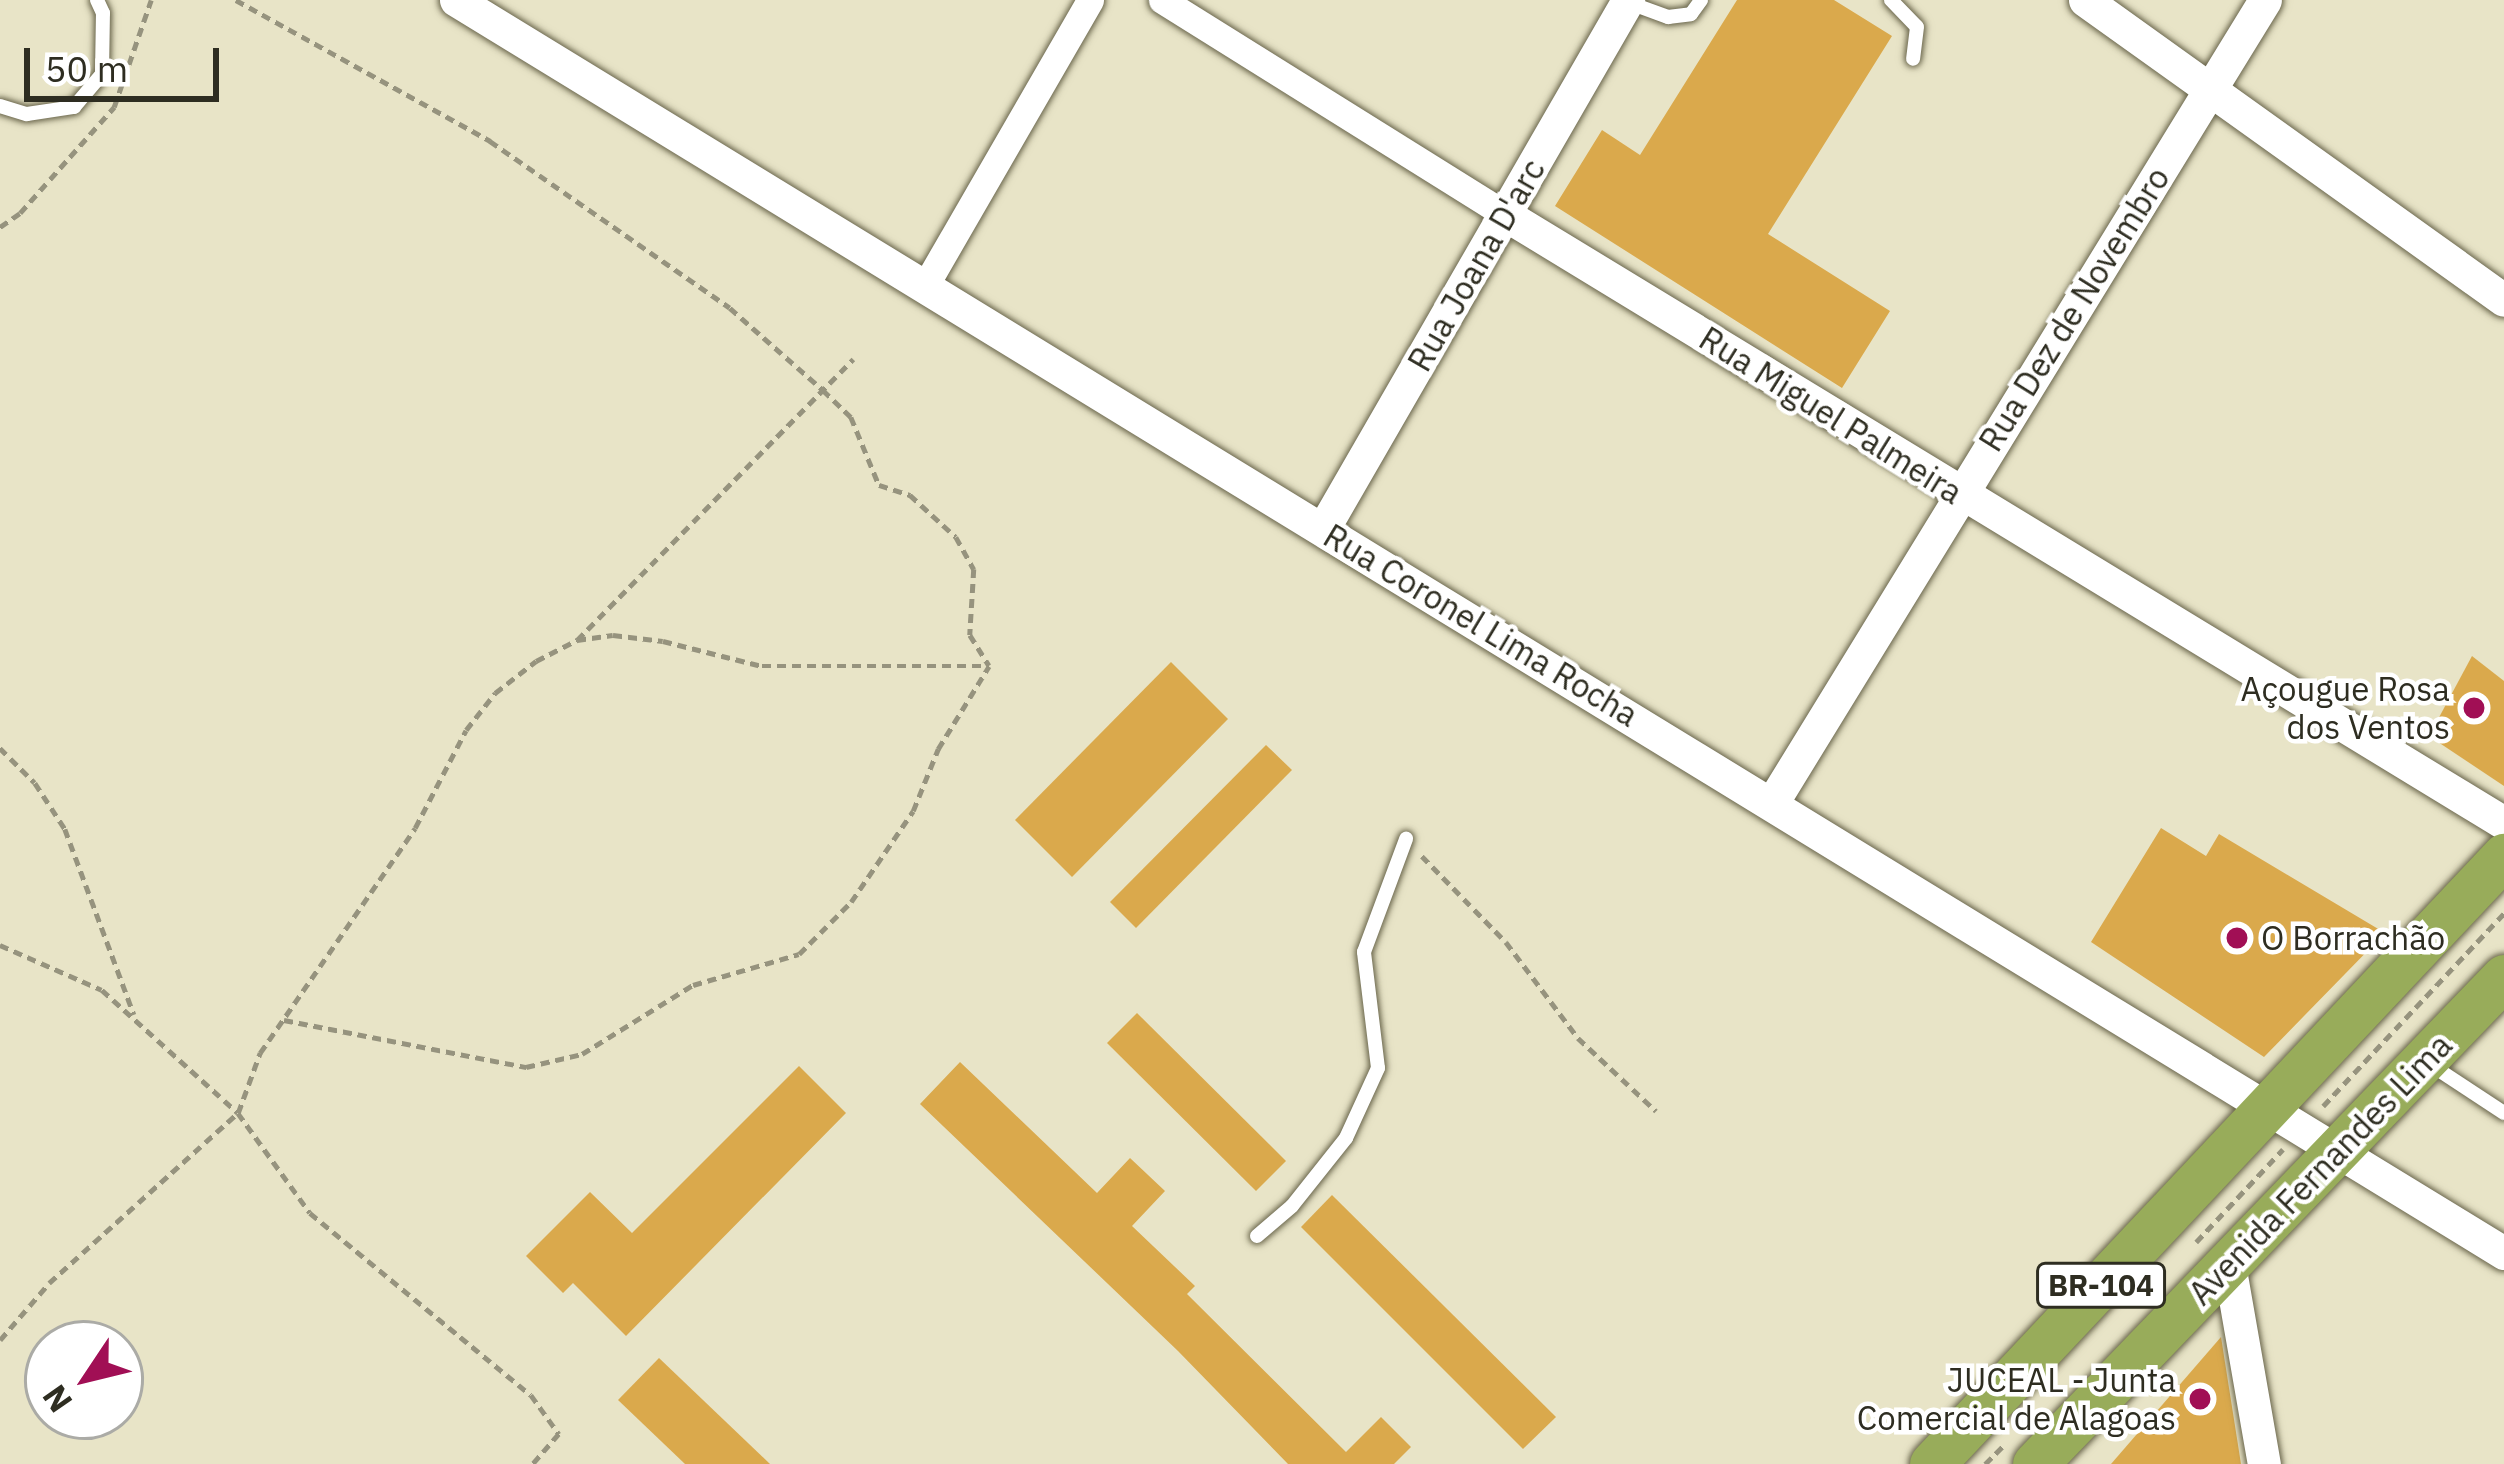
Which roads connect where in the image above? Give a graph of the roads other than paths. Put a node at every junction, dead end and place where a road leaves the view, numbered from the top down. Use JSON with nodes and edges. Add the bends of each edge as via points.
{"nodes":[{"id":1,"x":97,"y":0,"type":"edge"},
{"id":2,"x":456,"y":0,"type":"edge"},
{"id":3,"x":1090,"y":0,"type":"edge"},
{"id":4,"x":1162,"y":0,"type":"edge"},
{"id":5,"x":1701,"y":0,"type":"edge"},
{"id":6,"x":1891,"y":0,"type":"edge"},
{"id":7,"x":2085,"y":0,"type":"edge"},
{"id":8,"x":2266,"y":0,"type":"edge"},
{"id":9,"x":1628,"y":1,"type":"edge"},
{"id":10,"x":1913,"y":59,"type":"dead end"},
{"id":11,"x":2213,"y":88,"type":"junction"},
{"id":12,"x":0,"y":106,"type":"edge"},
{"id":13,"x":1506,"y":215,"type":"junction"},
{"id":14,"x":925,"y":286,"type":"junction"},
{"id":15,"x":2504,"y":300,"type":"edge"},
{"id":16,"x":1958,"y":493,"type":"junction"},
{"id":17,"x":1323,"y":529,"type":"junction"},
{"id":18,"x":1772,"y":802,"type":"junction"},
{"id":19,"x":2504,"y":823,"type":"edge"},
{"id":20,"x":1406,"y":838,"type":"road end"},
{"id":21,"x":2504,"y":856,"type":"edge"},
{"id":22,"x":2502,"y":982,"type":"edge"},
{"id":23,"x":2424,"y":1061,"type":"junction"},
{"id":24,"x":2504,"y":1113,"type":"edge"},
{"id":25,"x":2303,"y":1128,"type":"junction"},
{"id":26,"x":1257,"y":1235,"type":"dead end"},
{"id":27,"x":2504,"y":1253,"type":"edge"},
{"id":28,"x":2211,"y":1255,"type":"junction"},
{"id":29,"x":2027,"y":1447,"type":"edge"},
{"id":30,"x":1932,"y":1464,"type":"edge"},
{"id":31,"x":2264,"y":1464,"type":"edge"}],
"edges":[{"from":1,"to":12,"type":"lane","via":[[102,74],[74,107],[27,113]]},
{"from":2,"to":14,"type":"street","name":"Rua Coronel Lima Rocha"},
{"from":3,"to":14,"type":"street"},
{"from":4,"to":13,"type":"street","name":"Rua Miguel Palmeira"},
{"from":5,"to":9,"type":"lane","via":[[1690,14],[1668,17]]},
{"from":6,"to":10,"type":"lane","via":[[1917,27]]},
{"from":7,"to":11,"type":"street"},
{"from":8,"to":11,"type":"street","name":"Rua Dez de Novembro"},
{"from":9,"to":13,"type":"street","name":"Rua Joana D'arc"},
{"from":11,"to":15,"type":"street"},
{"from":11,"to":16,"type":"street","name":"Rua Dez de Novembro"},
{"from":13,"to":16,"type":"street","name":"Rua Miguel Palmeira"},
{"from":13,"to":17,"type":"street","name":"Rua Joana D'arc"},
{"from":14,"to":17,"type":"street","name":"Rua Coronel Lima Rocha"},
{"from":16,"to":18,"type":"street","name":"Rua Dez de Novembro"},
{"from":16,"to":19,"type":"street","name":"Rua Miguel Palmeira"},
{"from":17,"to":18,"type":"street","name":"Rua Coronel Lima Rocha"},
{"from":18,"to":25,"type":"street","name":"Rua Coronel Lima Rocha"},
{"from":20,"to":26,"type":"lane","via":[[1364,952],[1378,1068],[1346,1138],[1292,1206]]},
{"from":21,"to":25,"type":"highway","name":"Avenida Fernandes Lima","number":"BR-104"},
{"from":22,"to":23,"type":"highway","name":"Avenida Fernandes Lima","number":"BR-104"},
{"from":23,"to":24,"type":"lane"},
{"from":23,"to":25,"type":"highway","name":"Avenida Fernandes Lima","number":"BR-104"},
{"from":25,"to":27,"type":"street","name":"Rua Coronel Lima Rocha"},
{"from":25,"to":28,"type":"highway","name":"Avenida Fernandes Lima","number":"BR-104"},
{"from":25,"to":30,"type":"highway","name":"Avenida Fernandes Lima","number":"BR-104"},
{"from":28,"to":29,"type":"highway","name":"Avenida Fernandes Lima","number":"BR-104"},
{"from":28,"to":31,"type":"street"}]}
